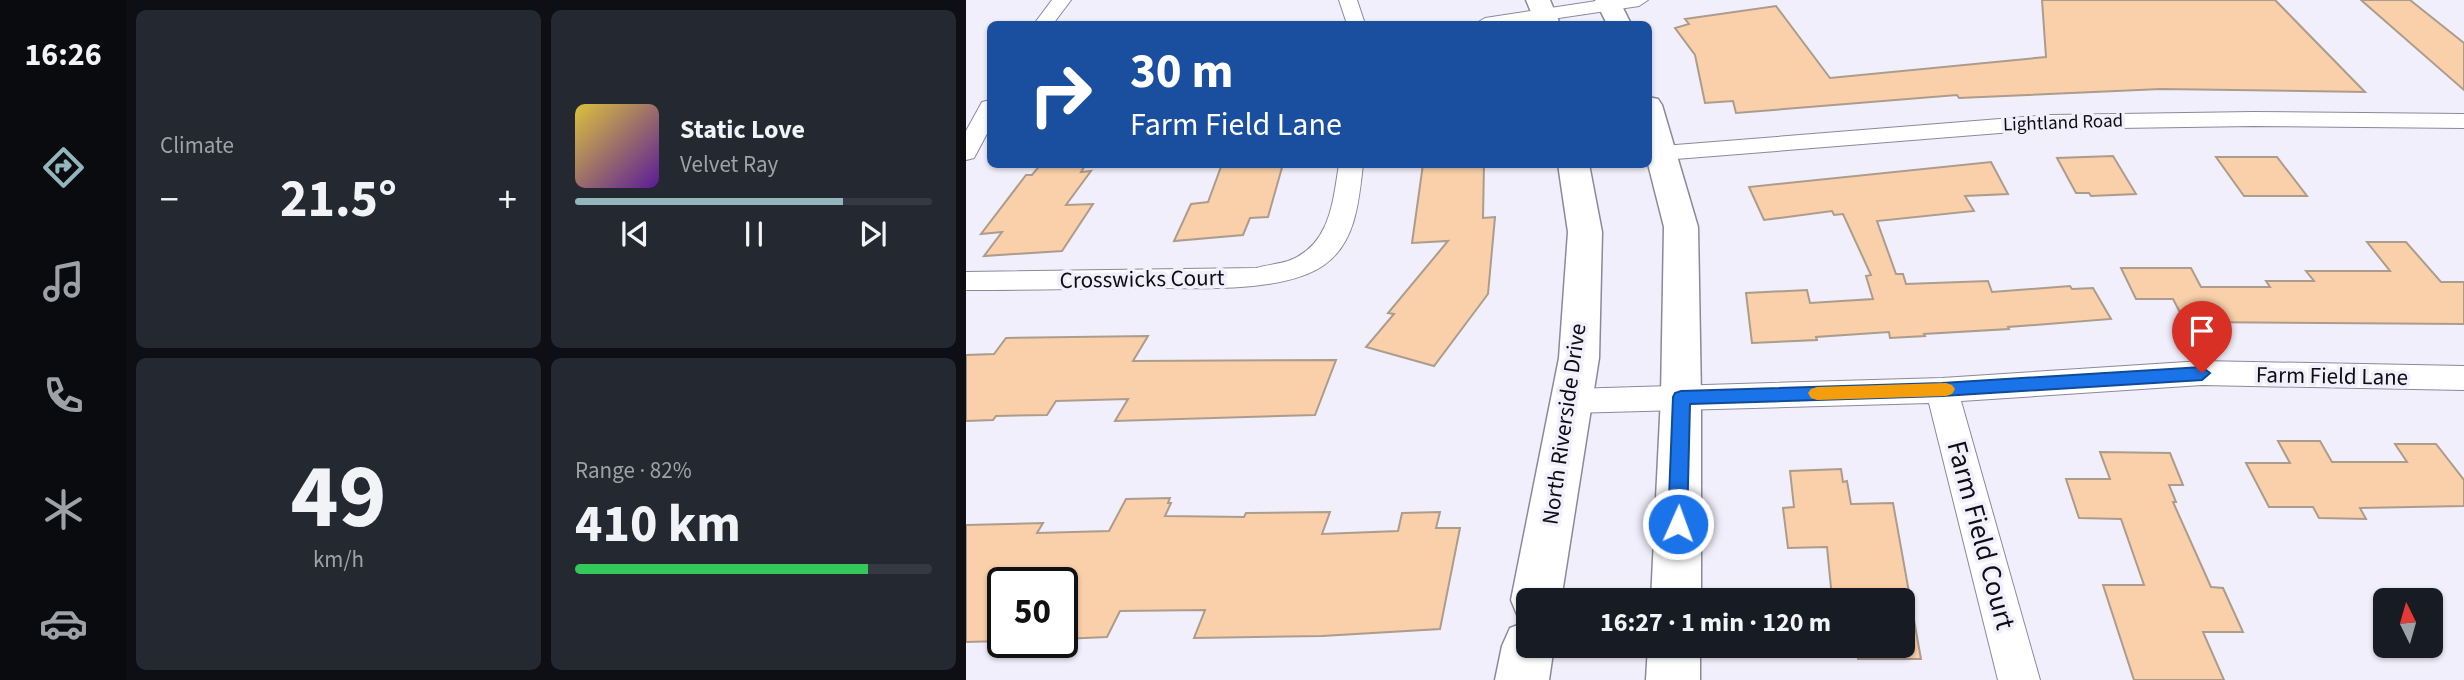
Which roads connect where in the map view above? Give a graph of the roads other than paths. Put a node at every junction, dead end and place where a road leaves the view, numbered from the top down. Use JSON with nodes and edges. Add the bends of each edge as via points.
{"nodes":[{"id":1,"x":1062,"y":0,"type":"edge"},
{"id":2,"x":1348,"y":0,"type":"edge"},
{"id":3,"x":1639,"y":0,"type":"edge"},
{"id":4,"x":1612,"y":10,"type":"edge"},
{"id":5,"x":1544,"y":13,"type":"edge"},
{"id":6,"x":1045,"y":21,"type":"edge"},
{"id":7,"x":1355,"y":21,"type":"edge"},
{"id":8,"x":1501,"y":21,"type":"edge"},
{"id":9,"x":987,"y":113,"type":"edge"},
{"id":10,"x":1652,"y":118,"type":"edge"},
{"id":11,"x":2464,"y":121,"type":"edge"},
{"id":12,"x":966,"y":153,"type":"edge"},
{"id":13,"x":1663,"y":153,"type":"junction"},
{"id":14,"x":1350,"y":168,"type":"edge"},
{"id":15,"x":1574,"y":168,"type":"edge"},
{"id":16,"x":966,"y":281,"type":"edge"},
{"id":17,"x":2464,"y":378,"type":"edge"},
{"id":18,"x":1942,"y":390,"type":"junction"},
{"id":19,"x":1681,"y":397,"type":"junction"},
{"id":20,"x":1571,"y":401,"type":"junction"},
{"id":21,"x":1538,"y":588,"type":"edge"},
{"id":22,"x":1676,"y":588,"type":"edge"},
{"id":23,"x":1526,"y":658,"type":"edge"},
{"id":24,"x":1674,"y":658,"type":"edge"},
{"id":25,"x":1522,"y":680,"type":"edge"},
{"id":26,"x":1673,"y":680,"type":"edge"},
{"id":27,"x":2019,"y":680,"type":"edge"}],
"edges":[{"from":1,"to":6,"type":"street"},
{"from":2,"to":7,"type":"street"},
{"from":3,"to":4,"type":"street"},
{"from":4,"to":5,"type":"street"},
{"from":5,"to":8,"type":"street"},
{"from":9,"to":12,"type":"street"},
{"from":10,"to":13,"type":"main road"},
{"from":11,"to":13,"type":"street","name":"Lightland Road","via":[[2051,122]]},
{"from":13,"to":19,"type":"main road","via":[[1681,227]]},
{"from":14,"to":16,"type":"street","name":"Crosswicks Court","via":[[1341,226],[1328,248],[1300,267],[1256,277]]},
{"from":15,"to":20,"type":"main road","name":"North Riverside Drive","via":[[1585,232]]},
{"from":17,"to":18,"type":"street","name":"Farm Field Lane","via":[[2202,373]]},
{"from":18,"to":19,"type":"street","name":"Farm Field Lane"},
{"from":18,"to":27,"type":"street","name":"Farm Field Court"},
{"from":19,"to":20,"type":"street","name":"Farm Field Lane"},
{"from":19,"to":22,"type":"main road"},
{"from":20,"to":21,"type":"main road","name":"North Riverside Drive"},
{"from":23,"to":25,"type":"main road"},
{"from":24,"to":26,"type":"main road"}]}
